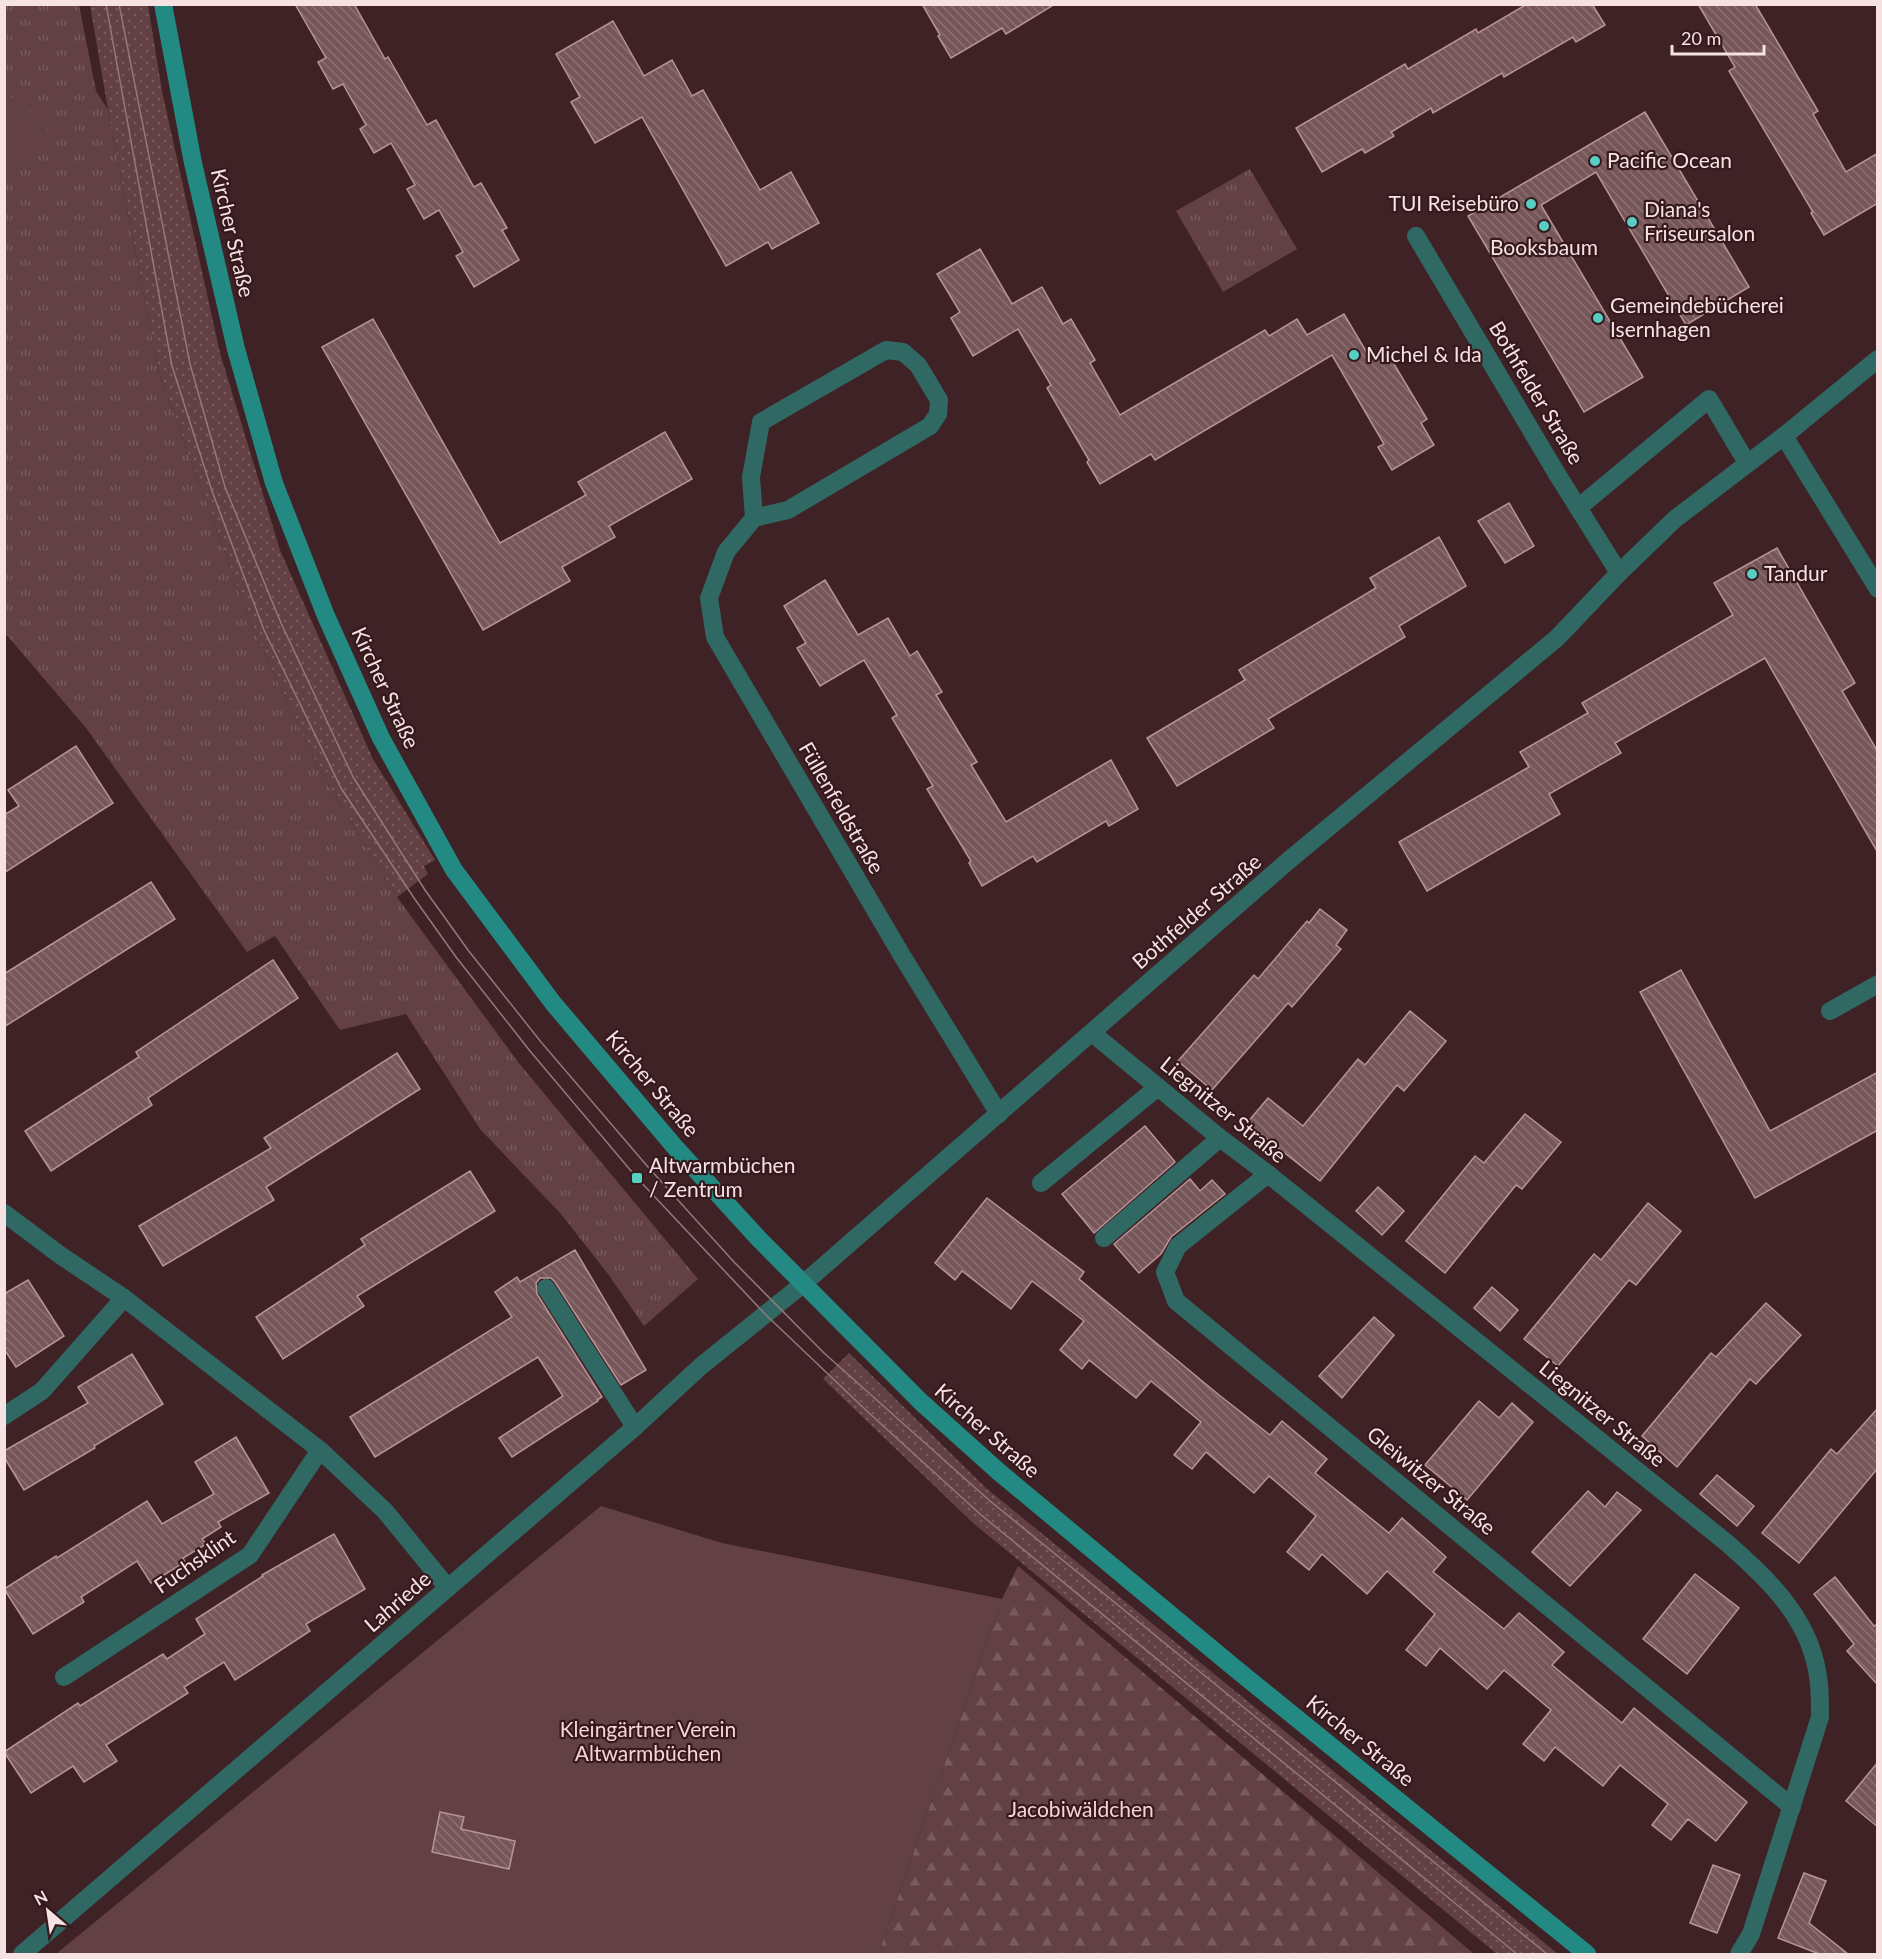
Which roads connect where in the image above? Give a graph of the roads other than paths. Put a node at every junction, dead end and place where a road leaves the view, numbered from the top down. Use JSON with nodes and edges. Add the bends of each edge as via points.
{"nodes":[{"id":1,"x":163,"y":4,"type":"edge"},
{"id":2,"x":1416,"y":236,"type":"dead end"},
{"id":3,"x":1878,"y":359,"type":"edge"},
{"id":4,"x":1784,"y":436,"type":"junction"},
{"id":5,"x":1747,"y":463,"type":"junction"},
{"id":6,"x":1578,"y":508,"type":"junction"},
{"id":7,"x":754,"y":519,"type":"junction"},
{"id":8,"x":1619,"y":573,"type":"junction"},
{"id":9,"x":1878,"y":589,"type":"edge"},
{"id":10,"x":1878,"y":984,"type":"edge"},
{"id":11,"x":1830,"y":1011,"type":"dead end"},
{"id":12,"x":1092,"y":1033,"type":"junction"},
{"id":13,"x":1158,"y":1087,"type":"junction"},
{"id":14,"x":999,"y":1114,"type":"junction"},
{"id":15,"x":1220,"y":1138,"type":"junction"},
{"id":16,"x":1268,"y":1174,"type":"junction"},
{"id":17,"x":1041,"y":1183,"type":"dead end"},
{"id":18,"x":4,"y":1214,"type":"edge"},
{"id":19,"x":1104,"y":1238,"type":"dead end"},
{"id":20,"x":803,"y":1284,"type":"junction"},
{"id":21,"x":546,"y":1288,"type":"dead end"},
{"id":22,"x":124,"y":1298,"type":"junction"},
{"id":23,"x":4,"y":1416,"type":"edge"},
{"id":24,"x":636,"y":1427,"type":"junction"},
{"id":25,"x":320,"y":1450,"type":"junction"},
{"id":26,"x":448,"y":1588,"type":"junction"},
{"id":27,"x":64,"y":1677,"type":"dead end"},
{"id":28,"x":1792,"y":1807,"type":"junction"},
{"id":29,"x":22,"y":1954,"type":"edge"},
{"id":30,"x":1587,"y":1954,"type":"edge"},
{"id":31,"x":1739,"y":1954,"type":"edge"}],
"edges":[{"from":1,"to":20,"type":"main road","name":"Kircher Straße","via":[[193,163],[236,349],[274,483],[326,615],[381,738],[454,870],[553,1003],[674,1146]]},
{"from":2,"to":6,"type":"street","name":"Bothfelder Straße"},
{"from":3,"to":4,"type":"street","name":"Bothfelder Straße"},
{"from":4,"to":5,"type":"street","name":"Bothfelder Straße"},
{"from":4,"to":9,"type":"street"},
{"from":5,"to":6,"type":"street","via":[[1708,399]]},
{"from":5,"to":8,"type":"street","name":"Bothfelder Straße","via":[[1675,519]]},
{"from":6,"to":8,"type":"street","name":"Bothfelder Straße"},
{"from":7,"to":7,"type":"street","via":[[788,510],[930,426],[938,414],[939,400],[918,365],[903,352],[886,350],[761,422],[751,477]]},
{"from":7,"to":14,"type":"street","name":"Füllenfeldstraße","via":[[726,552],[709,598],[715,637]]},
{"from":8,"to":12,"type":"street","name":"Bothfelder Straße","via":[[1557,638],[1279,869]]},
{"from":10,"to":11,"type":"street"},
{"from":12,"to":13,"type":"street","name":"Liegnitzer Straße"},
{"from":12,"to":14,"type":"street","name":"Bothfelder Straße"},
{"from":13,"to":15,"type":"street","name":"Liegnitzer Straße"},
{"from":13,"to":17,"type":"street"},
{"from":14,"to":20,"type":"street","name":"Bothfelder Straße"},
{"from":15,"to":16,"type":"street","name":"Liegnitzer Straße"},
{"from":15,"to":19,"type":"street"},
{"from":16,"to":28,"type":"street","name":"Liegnitzer Straße","via":[[1766,1578],[1793,1611],[1812,1650],[1819,1683],[1820,1717]]},
{"from":16,"to":28,"type":"street","name":"Gleiwitzer Straße","via":[[1178,1246],[1165,1272],[1176,1301]]},
{"from":18,"to":22,"type":"street"},
{"from":20,"to":24,"type":"street","name":"Lahriede","via":[[701,1366]]},
{"from":20,"to":30,"type":"main road","name":"Kircher Straße","via":[[921,1402],[999,1472]]},
{"from":21,"to":24,"type":"street"},
{"from":22,"to":23,"type":"street","via":[[42,1390]]},
{"from":22,"to":25,"type":"street"},
{"from":24,"to":26,"type":"street","name":"Lahriede"},
{"from":25,"to":26,"type":"street","via":[[385,1511]]},
{"from":25,"to":27,"type":"street","name":"Fuchsklint","via":[[250,1555]]},
{"from":26,"to":29,"type":"street","name":"Lahriede"},
{"from":28,"to":31,"type":"street","name":"Liegnitzer Straße","via":[[1751,1934]]}]}
